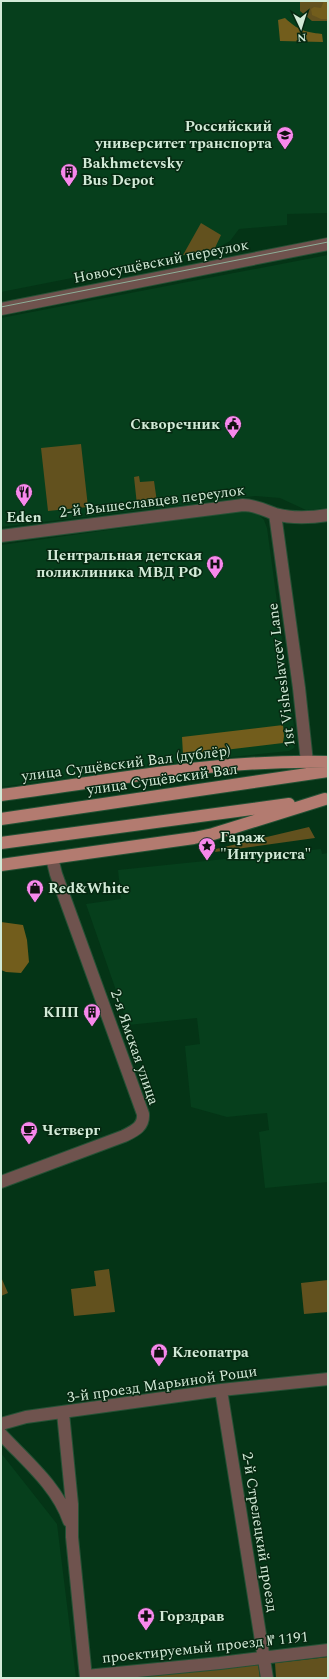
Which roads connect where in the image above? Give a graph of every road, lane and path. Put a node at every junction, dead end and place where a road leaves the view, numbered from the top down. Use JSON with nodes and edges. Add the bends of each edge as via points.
{"nodes":[{"id":1,"x":328,"y":244,"type":"edge"},
{"id":2,"x":1,"y":309,"type":"edge"},
{"id":3,"x":275,"y":514,"type":"junction"},
{"id":4,"x":328,"y":515,"type":"edge"},
{"id":5,"x":1,"y":536,"type":"edge"},
{"id":6,"x":307,"y":762,"type":"junction"},
{"id":7,"x":328,"y":762,"type":"edge"},
{"id":8,"x":328,"y":771,"type":"edge"},
{"id":9,"x":1,"y":795,"type":"edge"},
{"id":10,"x":326,"y":799,"type":"edge"},
{"id":11,"x":1,"y":819,"type":"edge"},
{"id":12,"x":1,"y":843,"type":"edge"},
{"id":13,"x":52,"y":858,"type":"junction"},
{"id":14,"x":1,"y":866,"type":"edge"},
{"id":15,"x":1,"y":1182,"type":"edge"},
{"id":16,"x":328,"y":1379,"type":"edge"},
{"id":17,"x":221,"y":1390,"type":"junction"},
{"id":18,"x":63,"y":1413,"type":"junction"},
{"id":19,"x":1,"y":1424,"type":"edge"},
{"id":20,"x":1,"y":1434,"type":"edge"},
{"id":21,"x":72,"y":1528,"type":"junction"},
{"id":22,"x":328,"y":1650,"type":"edge"},
{"id":23,"x":263,"y":1658,"type":"junction"},
{"id":24,"x":86,"y":1677,"type":"edge"},
{"id":25,"x":267,"y":1678,"type":"edge"}],
"edges":[{"from":1,"to":2,"type":"street","name":"Новосущёвский переулок"},
{"from":3,"to":4,"type":"street","name":"2-й Вышеславцев переулок","via":[[297,519]]},
{"from":3,"to":5,"type":"street","name":"2-й Вышеславцев переулок","via":[[256,506],[243,505]]},
{"from":3,"to":6,"type":"street","name":"1st Visheslavcev Lane","via":[[299,682]]},
{"from":6,"to":7,"type":"main road","name":"улица Сущёвский Вал (дублёр)"},
{"from":6,"to":9,"type":"main road","name":"улица Сущёвский Вал (дублёр)","via":[[192,769]]},
{"from":8,"to":11,"type":"main road","name":"улица Сущёвский Вал"},
{"from":10,"to":12,"type":"main road"},
{"from":10,"to":13,"type":"main road","via":[[200,836]]},
{"from":13,"to":14,"type":"main road"},
{"from":13,"to":15,"type":"street","name":"2-я Ямская улица","via":[[144,1120],[134,1131],[124,1136]]},
{"from":16,"to":17,"type":"street","name":"3-й проезд Марьиной Рощи"},
{"from":17,"to":18,"type":"street","name":"3-й проезд Марьиной Рощи"},
{"from":17,"to":23,"type":"street","name":"2-й Стрелецкий проезд"},
{"from":18,"to":19,"type":"street","name":"3-й проезд Марьиной Рощи","via":[[26,1417]]},
{"from":18,"to":21,"type":"street"},
{"from":20,"to":21,"type":"street","via":[[52,1488],[65,1508]]},
{"from":21,"to":24,"type":"street"},
{"from":22,"to":23,"type":"street","name":"проектируемый проезд № 1191"},
{"from":23,"to":24,"type":"street","name":"проектируемый проезд № 1191"},
{"from":23,"to":25,"type":"street","name":"2-й Стрелецкий проезд"}]}
